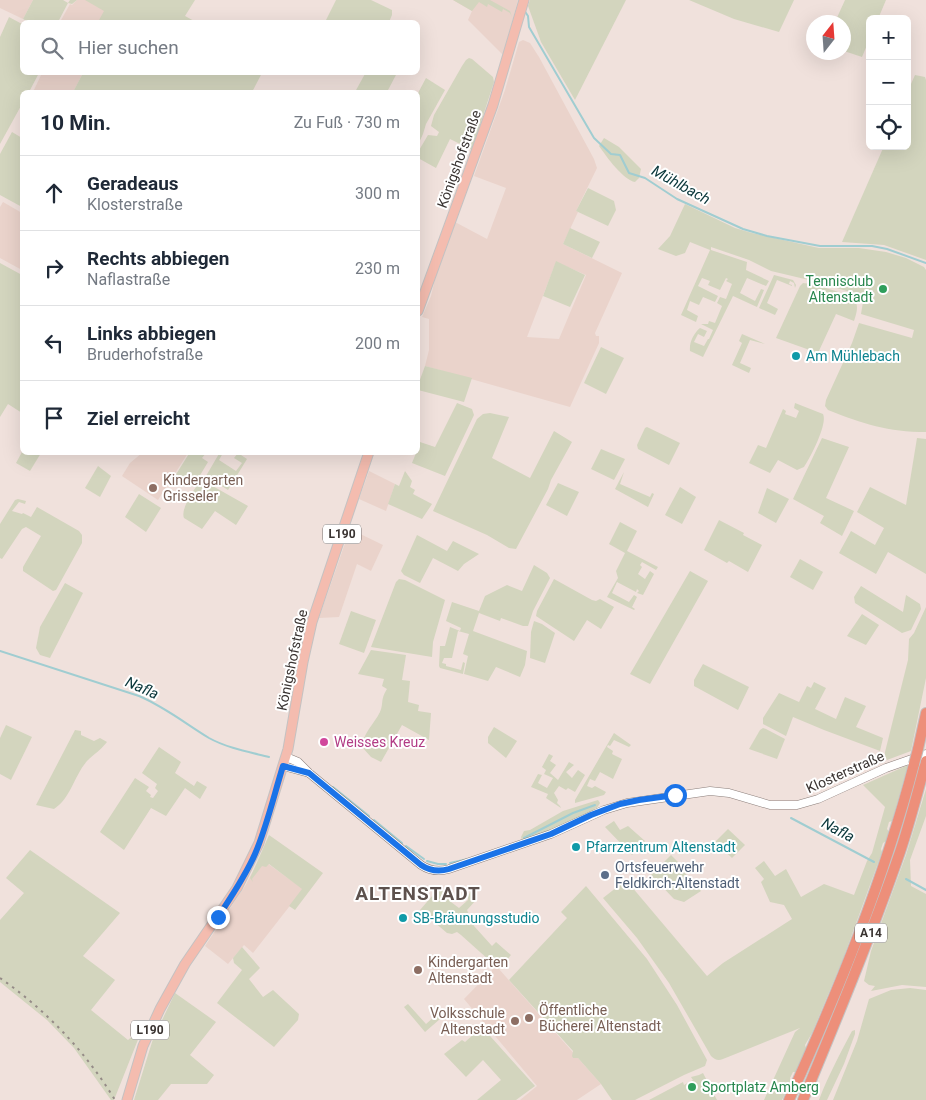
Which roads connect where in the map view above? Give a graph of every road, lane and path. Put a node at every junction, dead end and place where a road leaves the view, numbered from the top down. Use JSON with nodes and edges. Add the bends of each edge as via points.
{"nodes":[{"id":1,"x":522,"y":7,"type":"edge"},
{"id":2,"x":420,"y":306,"type":"edge"},
{"id":3,"x":368,"y":455,"type":"edge"},
{"id":4,"x":926,"y":713,"type":"edge"},
{"id":5,"x":924,"y":755,"type":"edge"},
{"id":6,"x":284,"y":761,"type":"junction"},
{"id":7,"x":127,"y":1100,"type":"edge"},
{"id":8,"x":789,"y":1100,"type":"edge"},
{"id":9,"x":803,"y":1100,"type":"edge"}],
"edges":[{"from":1,"to":2,"type":"main road","name":"Königshofstraße","via":[[494,105]]},
{"from":3,"to":6,"type":"main road","name":"Königshofstraße","number":"L190","via":[[312,622]]},
{"from":4,"to":5,"type":"highway","number":"A14"},
{"from":5,"to":6,"type":"main road","name":"Klosterstraße","via":[[804,804],[770,805],[716,792],[639,800],[444,870],[429,869],[303,766],[294,760]]},
{"from":5,"to":8,"type":"highway","number":"A14","bridge":true,"via":[[914,764],[899,821],[866,918]]},
{"from":5,"to":9,"type":"highway","number":"A14","via":[[900,850],[884,897]]},
{"from":6,"to":7,"type":"main road","number":"L190","via":[[254,856],[160,1009],[141,1053]]}]}
